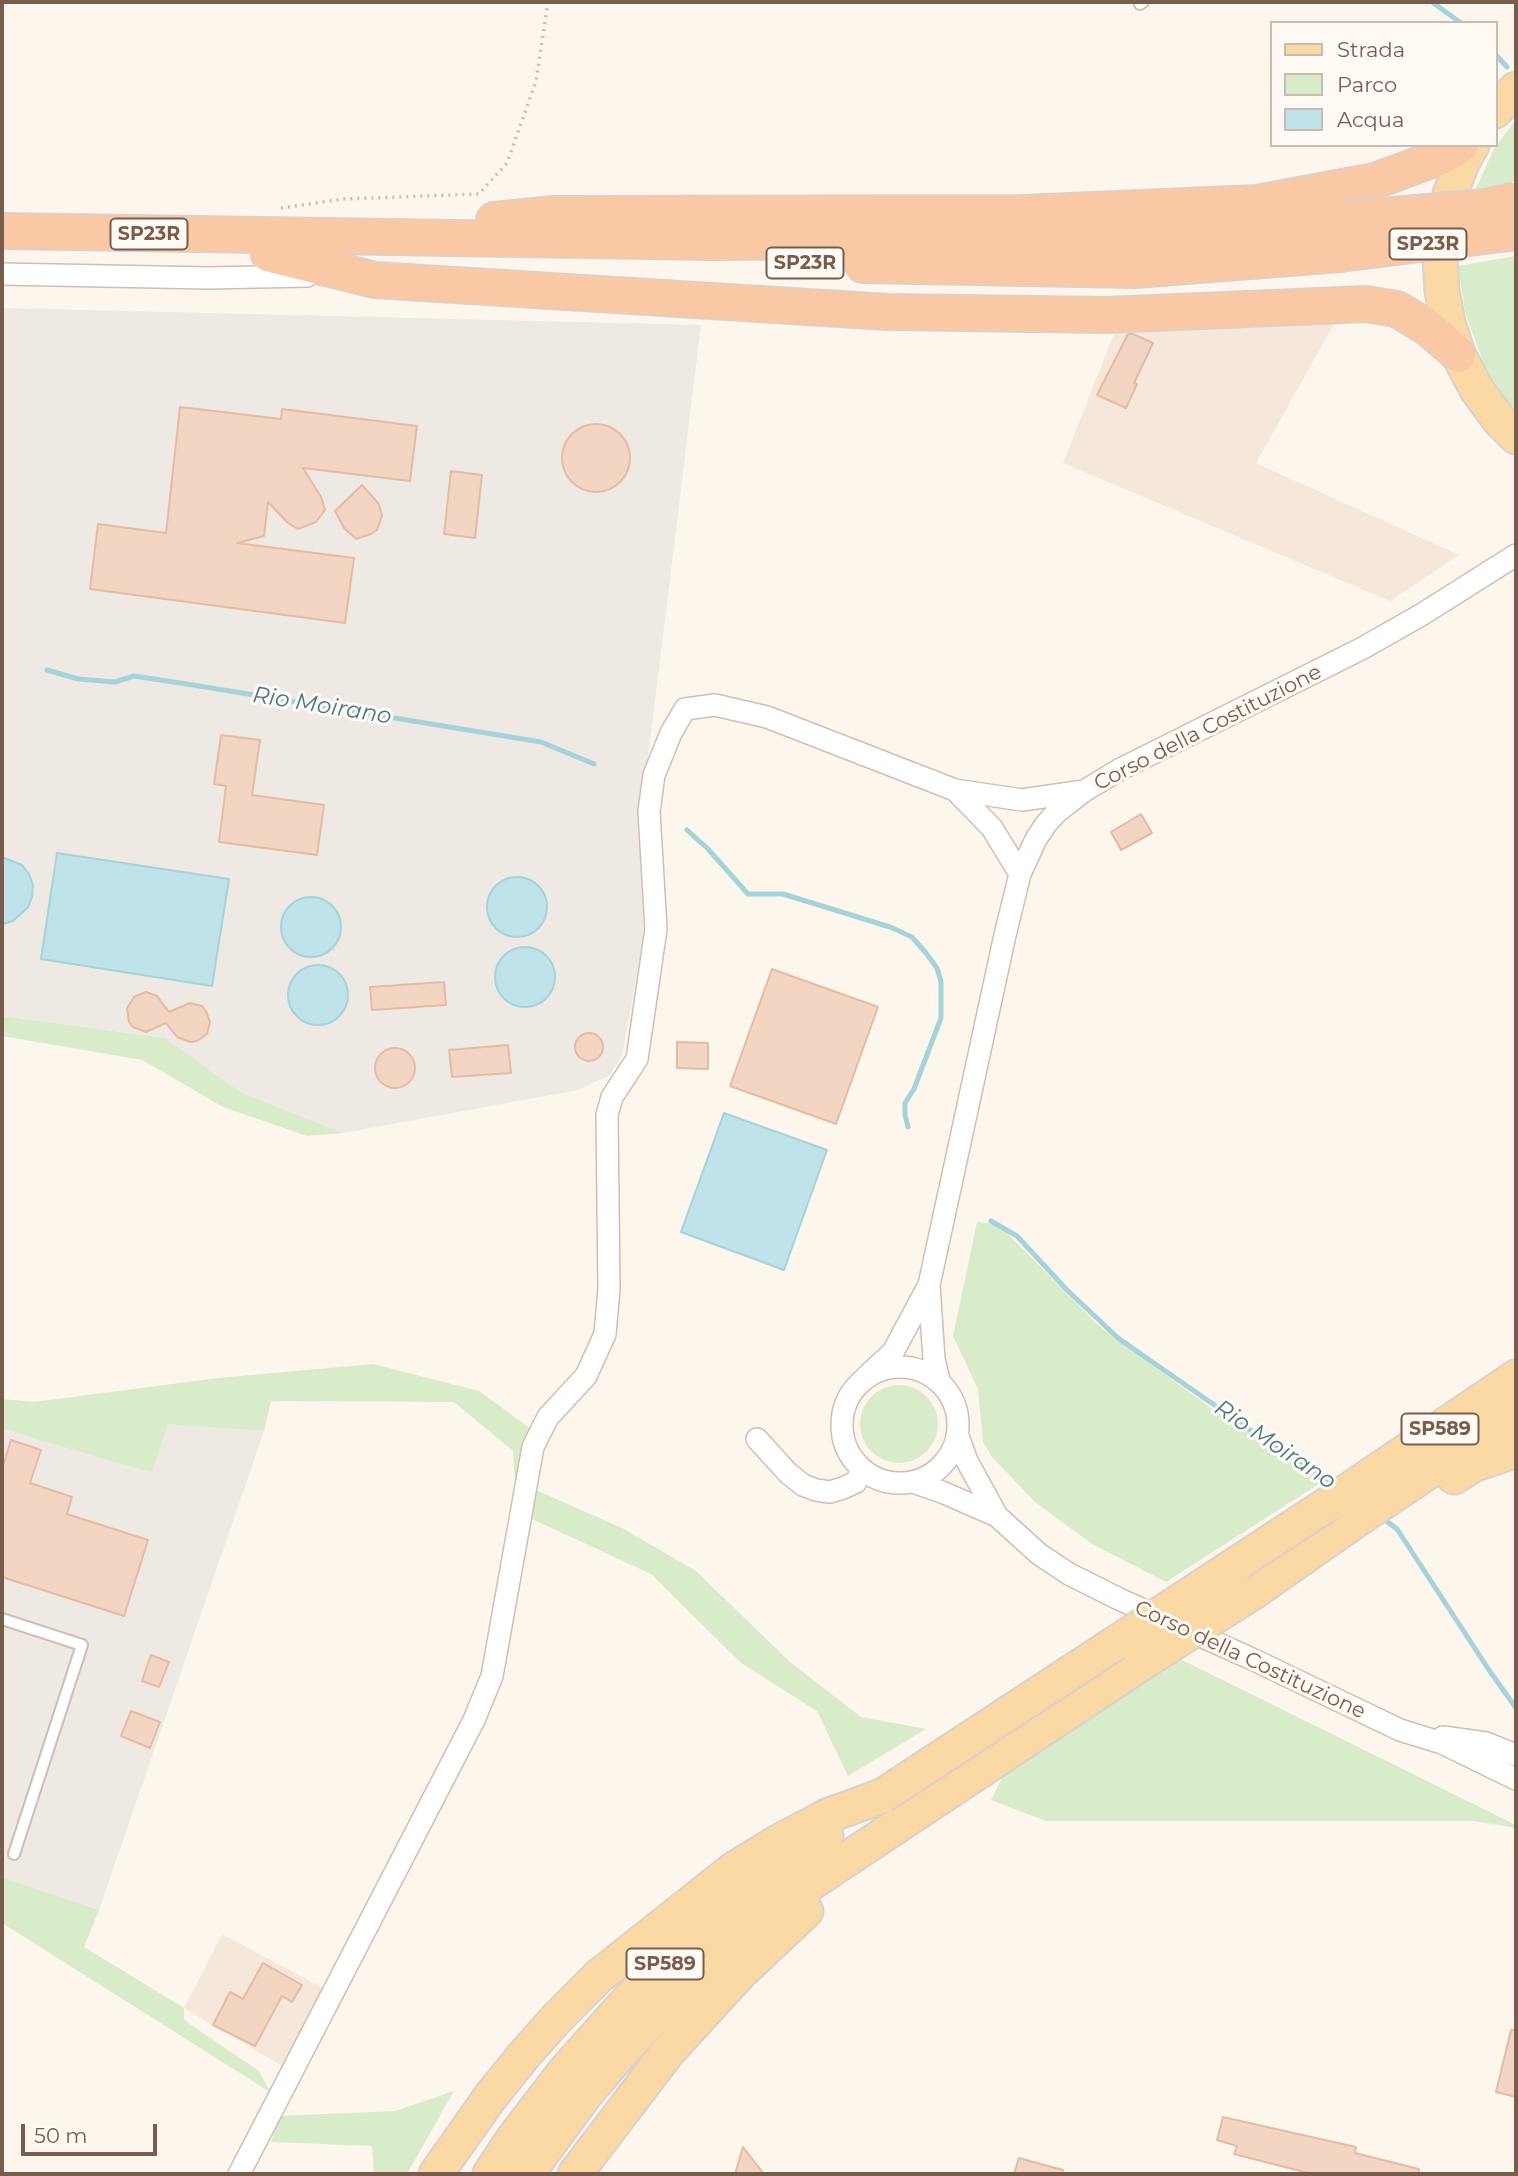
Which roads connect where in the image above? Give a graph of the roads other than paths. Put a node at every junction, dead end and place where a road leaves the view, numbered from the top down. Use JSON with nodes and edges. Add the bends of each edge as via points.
{"nodes":[{"id":1,"x":1516,"y":89,"type":"edge"},
{"id":2,"x":1497,"y":109,"type":"edge"},
{"id":3,"x":1457,"y":147,"type":"edge"},
{"id":4,"x":1471,"y":147,"type":"edge"},
{"id":5,"x":1516,"y":200,"type":"edge"},
{"id":6,"x":2,"y":231,"type":"edge"},
{"id":7,"x":1516,"y":232,"type":"edge"},
{"id":8,"x":280,"y":233,"type":"junction"},
{"id":9,"x":2,"y":250,"type":"edge"},
{"id":10,"x":2,"y":274,"type":"edge"},
{"id":11,"x":375,"y":280,"type":"junction"},
{"id":12,"x":1458,"y":354,"type":"junction"},
{"id":13,"x":1516,"y":437,"type":"edge"},
{"id":14,"x":1516,"y":539,"type":"edge"},
{"id":15,"x":1516,"y":555,"type":"edge"},
{"id":16,"x":1497,"y":569,"type":"junction"},
{"id":17,"x":955,"y":790,"type":"junction"},
{"id":18,"x":1084,"y":791,"type":"junction"},
{"id":19,"x":1020,"y":874,"type":"junction"},
{"id":20,"x":929,"y":1285,"type":"junction"},
{"id":21,"x":866,"y":1377,"type":"junction"},
{"id":22,"x":1516,"y":1377,"type":"edge"},
{"id":23,"x":939,"y":1381,"type":"junction"},
{"id":24,"x":1516,"y":1413,"type":"edge"},
{"id":25,"x":957,"y":1436,"type":"junction"},
{"id":26,"x":757,"y":1440,"type":"dead end"},
{"id":27,"x":1516,"y":1450,"type":"edge"},
{"id":28,"x":862,"y":1470,"type":"junction"},
{"id":29,"x":913,"y":1482,"type":"junction"},
{"id":30,"x":1374,"y":1491,"type":"junction"},
{"id":31,"x":997,"y":1516,"type":"junction"},
{"id":32,"x":2,"y":1619,"type":"edge"},
{"id":33,"x":1400,"y":1730,"type":"junction"},
{"id":34,"x":1516,"y":1755,"type":"edge"},
{"id":35,"x":1516,"y":1779,"type":"edge"},
{"id":36,"x":1516,"y":1794,"type":"edge"},
{"id":37,"x":883,"y":1796,"type":"junction"},
{"id":38,"x":887,"y":1831,"type":"junction"},
{"id":39,"x":14,"y":1854,"type":"dead end"},
{"id":40,"x":239,"y":2174,"type":"edge"},
{"id":41,"x":436,"y":2174,"type":"edge"},
{"id":42,"x":490,"y":2174,"type":"edge"},
{"id":43,"x":527,"y":2174,"type":"edge"},
{"id":44,"x":575,"y":2174,"type":"edge"}],
"edges":[{"from":1,"to":2,"type":"main road"},
{"from":3,"to":8,"type":"highway","via":[[1375,181],[1256,204],[1023,213],[554,214]]},
{"from":4,"to":12,"type":"main road","via":[[1450,194],[1440,259],[1446,313]]},
{"from":5,"to":8,"type":"highway","number":"SP23R","bridge":true,"via":[[1486,207],[1128,239],[712,242]]},
{"from":6,"to":8,"type":"highway","number":"SP23R"},
{"from":7,"to":8,"type":"highway","number":"SP23R","bridge":true,"via":[[1340,254],[1135,270]]},
{"from":8,"to":9,"type":"highway","number":"SP23R"},
{"from":8,"to":11,"type":"highway"},
{"from":10,"to":11,"type":"street","via":[[288,275]]},
{"from":11,"to":12,"type":"highway","via":[[888,312],[1106,315],[1366,304],[1397,309]]},
{"from":12,"to":13,"type":"main road","via":[[1477,390]]},
{"from":14,"to":16,"type":"street"},
{"from":15,"to":16,"type":"street","name":"Corso della Costituzione"},
{"from":16,"to":18,"type":"street","name":"Corso della Costituzione","via":[[1361,649]]},
{"from":17,"to":18,"type":"street","via":[[1022,800]]},
{"from":17,"to":19,"type":"street","via":[[992,828]]},
{"from":17,"to":40,"type":"street","via":[[767,717],[715,705],[685,709],[671,733],[653,775],[649,811],[656,929],[637,1059],[612,1097],[607,1115],[609,1289],[605,1334],[586,1376],[548,1417],[533,1447],[492,1676],[474,1720]]},
{"from":18,"to":19,"type":"street","name":"Corso della Costituzione","via":[[1046,824]]},
{"from":19,"to":20,"type":"street","name":"Corso della Costituzione"},
{"from":20,"to":21,"type":"street","via":[[893,1352]]},
{"from":20,"to":23,"type":"street"},
{"from":21,"to":23,"type":"street","via":[[903,1367]]},
{"from":21,"to":28,"type":"street","via":[[853,1390],[841,1423],[850,1457]]},
{"from":22,"to":30,"type":"main road","number":"SP589"},
{"from":23,"to":25,"type":"street","via":[[958,1416]]},
{"from":24,"to":30,"type":"main road","number":"SP589"},
{"from":25,"to":29,"type":"street","via":[[942,1466]]},
{"from":25,"to":31,"type":"street"},
{"from":26,"to":28,"type":"street","via":[[788,1474],[816,1490],[843,1488],[856,1482]]},
{"from":27,"to":30,"type":"main road","via":[[1473,1465],[1412,1501]]},
{"from":28,"to":29,"type":"street","via":[[895,1484]]},
{"from":29,"to":31,"type":"street"},
{"from":30,"to":37,"type":"main road","number":"SP589","bridge":true},
{"from":30,"to":38,"type":"main road","number":"SP589","bridge":true,"via":[[1355,1521],[1252,1593]]},
{"from":31,"to":33,"type":"street","name":"Corso della Costituzione","via":[[1069,1574]]},
{"from":32,"to":39,"type":"lane","via":[[82,1645]]},
{"from":33,"to":34,"type":"street","via":[[1486,1743]]},
{"from":33,"to":35,"type":"street","name":"Corso della Costituzione","via":[[1443,1744]]},
{"from":33,"to":36,"type":"street"},
{"from":37,"to":41,"type":"main road","via":[[827,1816],[734,1869],[599,1976],[525,2054]]},
{"from":37,"to":42,"type":"main road","number":"SP589","via":[[778,1870],[642,1986],[565,2071]]},
{"from":38,"to":43,"type":"main road","number":"SP589","via":[[802,1889],[701,1973],[619,2055]]},
{"from":38,"to":44,"type":"main road","via":[[702,2013]]}]}
